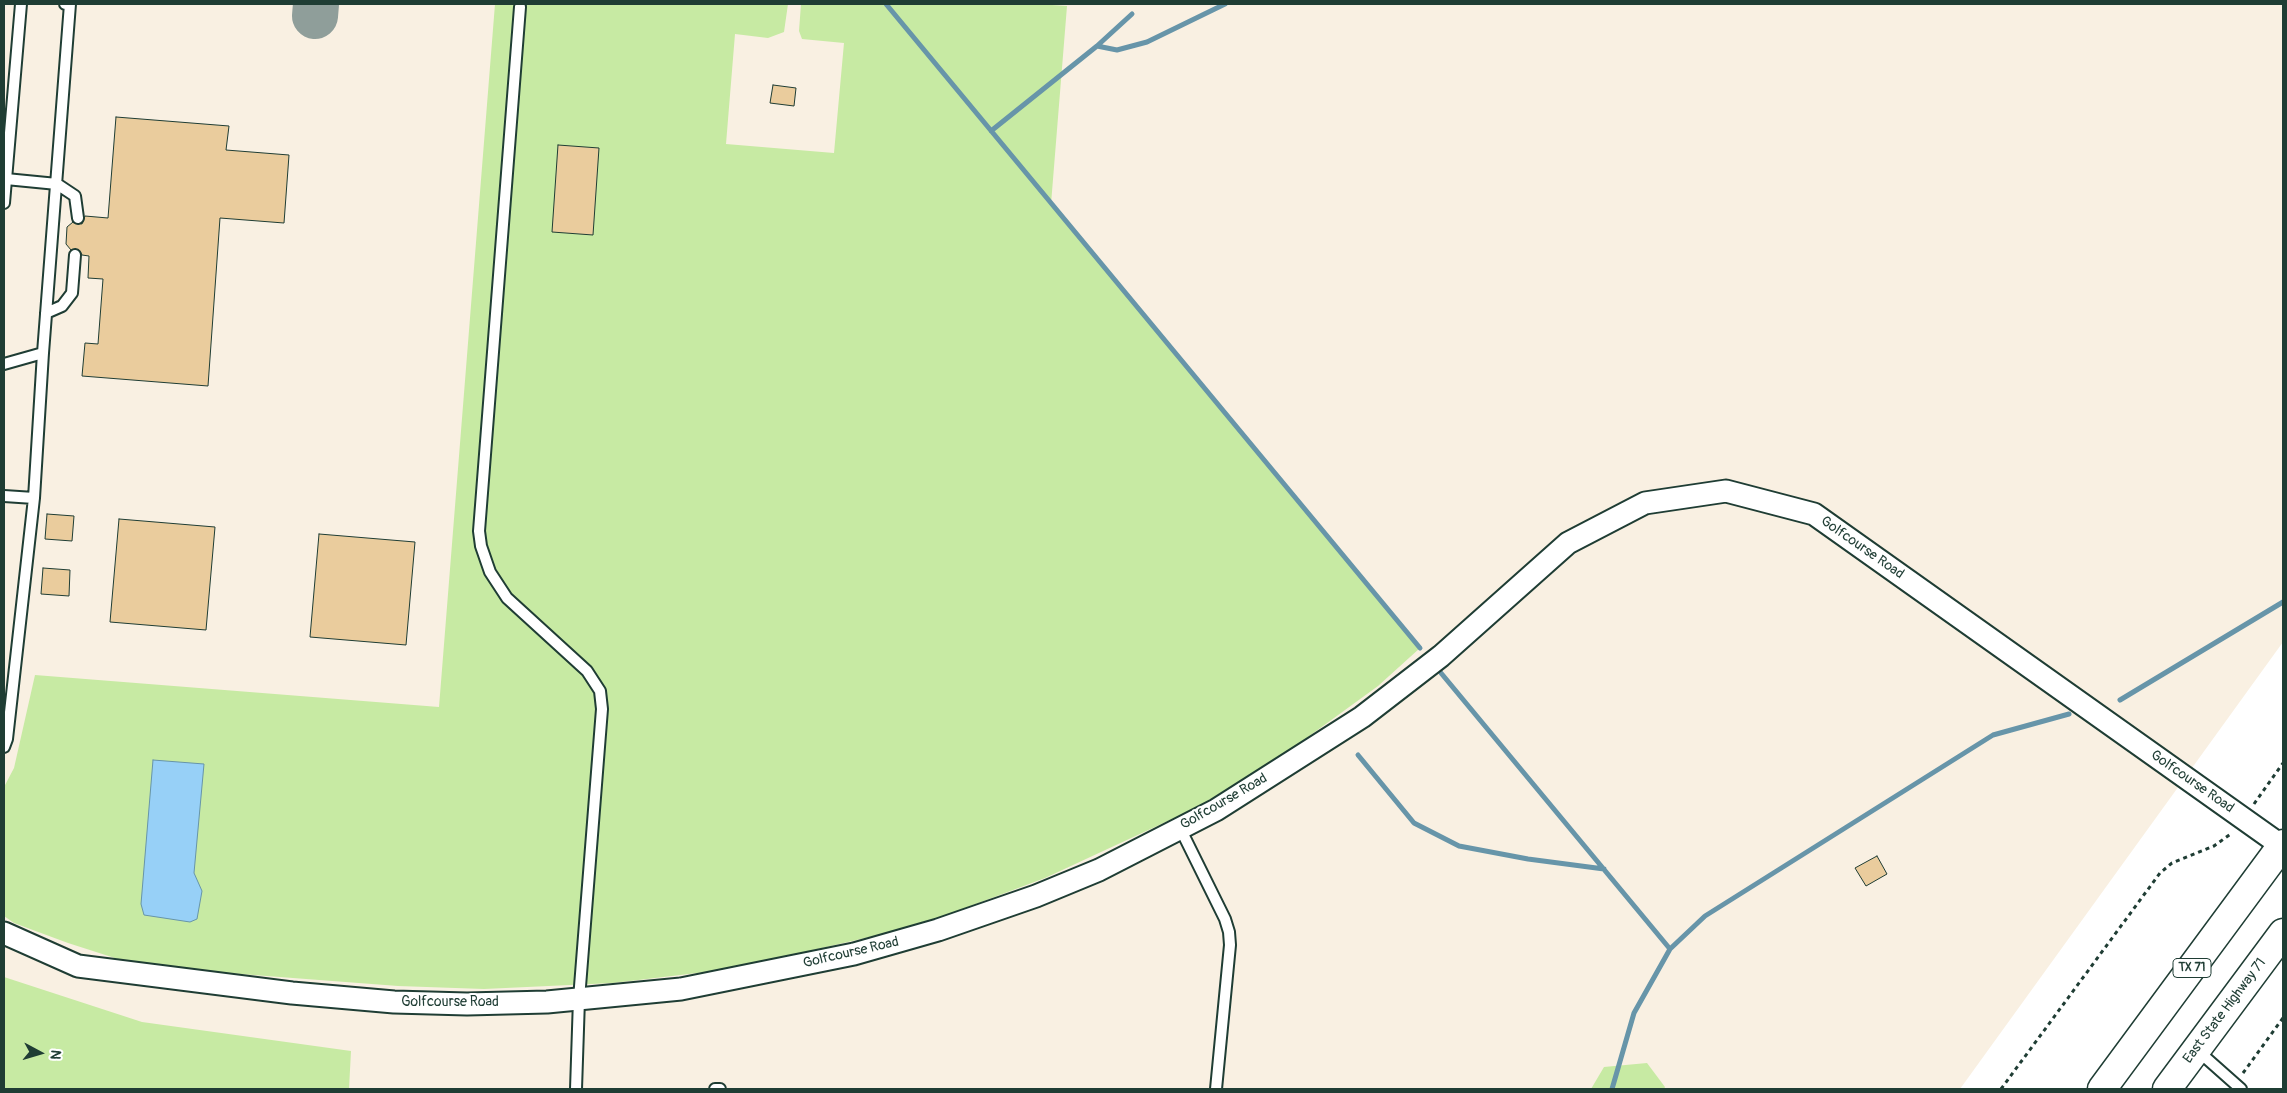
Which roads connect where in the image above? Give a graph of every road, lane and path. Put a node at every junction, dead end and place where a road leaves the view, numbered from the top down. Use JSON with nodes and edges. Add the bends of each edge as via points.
{"nodes":[{"id":1,"x":21,"y":4,"type":"edge"},
{"id":2,"x":65,"y":4,"type":"edge"},
{"id":3,"x":520,"y":7,"type":"dead end"},
{"id":4,"x":6,"y":179,"type":"junction"},
{"id":5,"x":57,"y":184,"type":"junction"},
{"id":6,"x":4,"y":203,"type":"edge"},
{"id":7,"x":78,"y":218,"type":"dead end"},
{"id":8,"x":75,"y":255,"type":"dead end"},
{"id":9,"x":46,"y":313,"type":"junction"},
{"id":10,"x":43,"y":353,"type":"junction"},
{"id":11,"x":4,"y":364,"type":"edge"},
{"id":12,"x":4,"y":496,"type":"edge"},
{"id":13,"x":34,"y":498,"type":"junction"},
{"id":14,"x":4,"y":747,"type":"edge"},
{"id":15,"x":2283,"y":763,"type":"edge"},
{"id":16,"x":2243,"y":818,"type":"junction"},
{"id":17,"x":1180,"y":828,"type":"junction"},
{"id":18,"x":2283,"y":854,"type":"edge"},
{"id":19,"x":4,"y":934,"type":"edge"},
{"id":20,"x":2281,"y":942,"type":"edge"},
{"id":21,"x":579,"y":999,"type":"junction"},
{"id":22,"x":2283,"y":1018,"type":"edge"},
{"id":23,"x":2197,"y":1049,"type":"junction"},
{"id":24,"x":2238,"y":1086,"type":"edge"},
{"id":25,"x":576,"y":1089,"type":"edge"},
{"id":26,"x":715,"y":1089,"type":"edge"},
{"id":27,"x":720,"y":1089,"type":"edge"},
{"id":28,"x":1216,"y":1089,"type":"edge"},
{"id":29,"x":2001,"y":1089,"type":"edge"},
{"id":30,"x":2102,"y":1089,"type":"edge"},
{"id":31,"x":2122,"y":1089,"type":"edge"},
{"id":32,"x":2167,"y":1089,"type":"edge"}],
"edges":[{"from":1,"to":4,"type":"lane"},
{"from":2,"to":5,"type":"lane","via":[[70,4]]},
{"from":3,"to":21,"type":"lane","via":[[479,531],[490,572],[507,598],[587,671],[600,691],[602,709]]},
{"from":4,"to":5,"type":"lane"},
{"from":4,"to":6,"type":"lane"},
{"from":5,"to":7,"type":"lane","via":[[75,196]]},
{"from":5,"to":9,"type":"lane"},
{"from":8,"to":9,"type":"lane","via":[[72,293],[62,306]]},
{"from":9,"to":10,"type":"lane"},
{"from":10,"to":11,"type":"lane"},
{"from":10,"to":13,"type":"lane"},
{"from":12,"to":13,"type":"lane"},
{"from":13,"to":14,"type":"lane"},
{"from":15,"to":16,"type":"path"},
{"from":16,"to":17,"type":"street","name":"Golfcourse Road","via":[[1814,514],[1726,491],[1645,503],[1568,543],[1441,656],[1362,717],[1216,810]]},
{"from":16,"to":18,"type":"street","name":"Golfcourse Road"},
{"from":16,"to":29,"type":"path","via":[[2231,834],[2214,846],[2172,862],[2160,873]]},
{"from":17,"to":21,"type":"street","name":"Golfcourse Road","via":[[1099,870],[1036,896],[891,944],[681,988]]},
{"from":17,"to":28,"type":"lane","via":[[1229,932]]},
{"from":18,"to":30,"type":"highway","number":"TX 71"},
{"from":18,"to":31,"type":"highway"},
{"from":19,"to":21,"type":"street","name":"Golfcourse Road","via":[[78,966],[292,993],[394,1002],[467,1004]]},
{"from":20,"to":23,"type":"highway","name":"East State Highway 71"},
{"from":21,"to":25,"type":"lane"},
{"from":22,"to":24,"type":"path"},
{"from":23,"to":24,"type":"lane"},
{"from":23,"to":32,"type":"highway","name":"East State Highway 71"},
{"from":26,"to":27,"type":"lane"}]}
